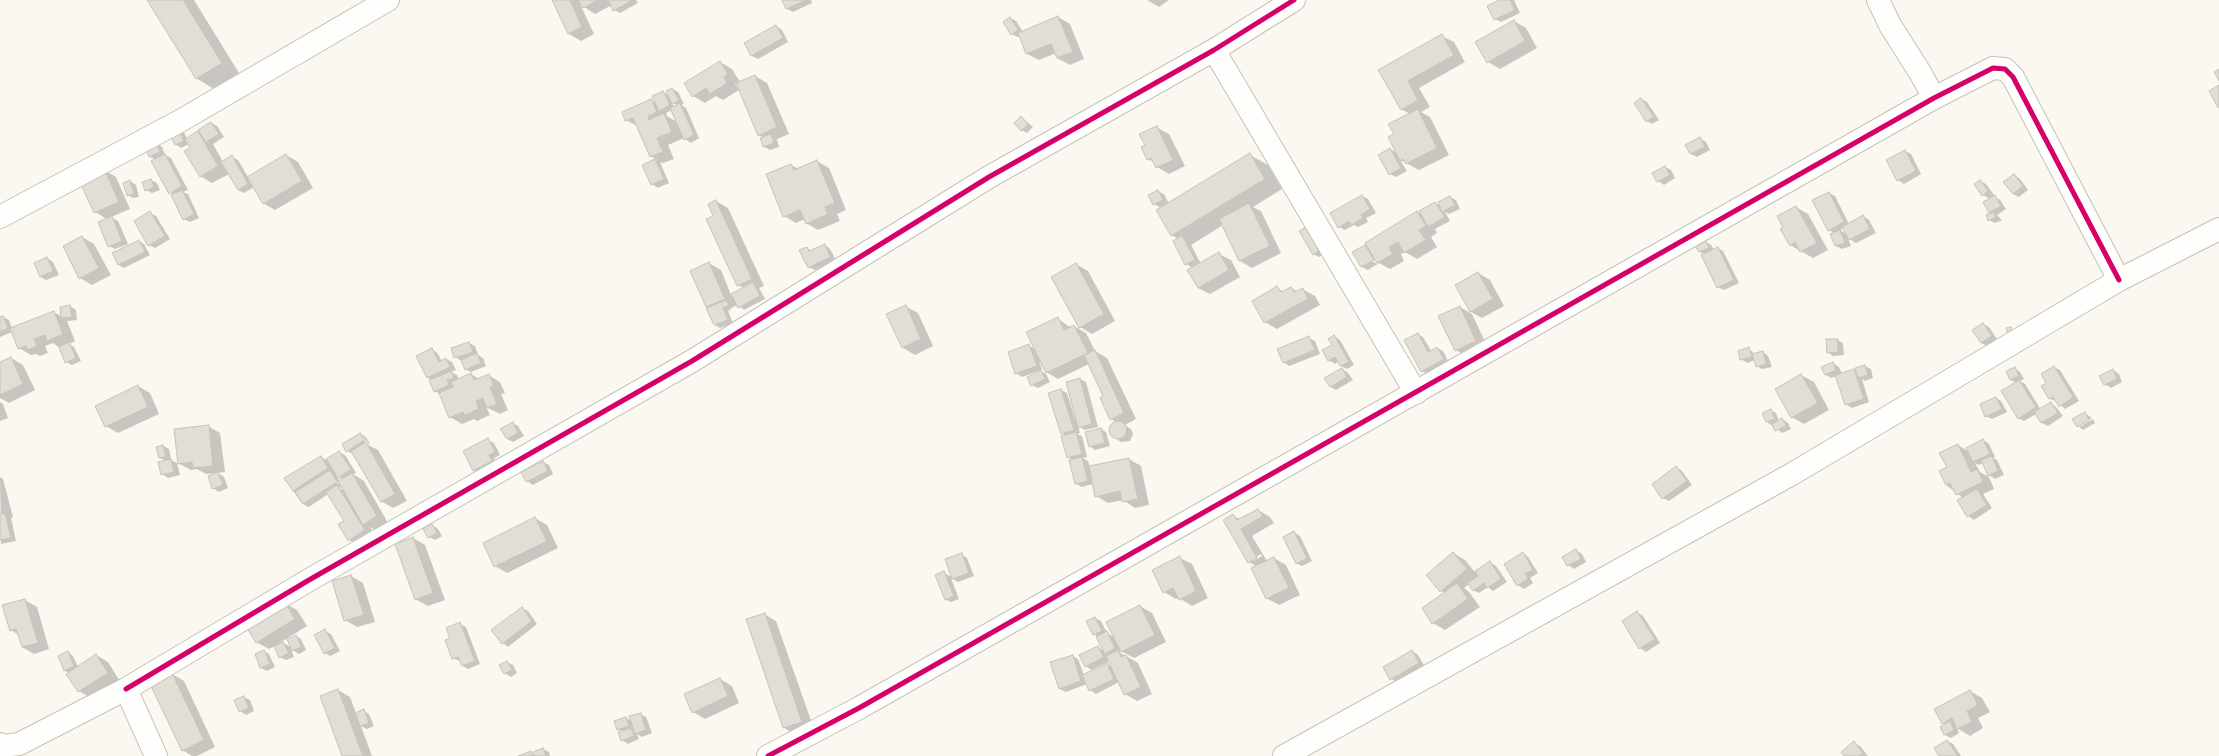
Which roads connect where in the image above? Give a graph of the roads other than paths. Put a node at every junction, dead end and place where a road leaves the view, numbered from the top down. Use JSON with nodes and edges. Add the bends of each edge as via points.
{"nodes":[{"id":1,"x":388,"y":0,"type":"edge"},
{"id":2,"x":1294,"y":0,"type":"edge"},
{"id":3,"x":1878,"y":0,"type":"edge"},
{"id":4,"x":1214,"y":50,"type":"junction"},
{"id":5,"x":1934,"y":98,"type":"junction"},
{"id":6,"x":0,"y":217,"type":"edge"},
{"id":7,"x":2219,"y":229,"type":"edge"},
{"id":8,"x":2119,"y":280,"type":"junction"},
{"id":9,"x":1416,"y":393,"type":"junction"},
{"id":10,"x":126,"y":689,"type":"junction"},
{"id":11,"x":1,"y":747,"type":"edge"},
{"id":12,"x":156,"y":756,"type":"edge"},
{"id":13,"x":768,"y":756,"type":"edge"},
{"id":14,"x":1284,"y":756,"type":"edge"}],
"edges":[{"from":1,"to":6,"type":"street","via":[[180,121]]},
{"from":2,"to":4,"type":"street"},
{"from":3,"to":5,"type":"street"},
{"from":4,"to":9,"type":"street"},
{"from":4,"to":10,"type":"street","via":[[989,177],[692,361],[309,580]]},
{"from":5,"to":8,"type":"street","via":[[1993,68],[2005,69],[2014,77]]},
{"from":5,"to":9,"type":"street"},
{"from":7,"to":8,"type":"street"},
{"from":8,"to":14,"type":"street","via":[[1792,474]]},
{"from":9,"to":13,"type":"street","via":[[1208,508],[859,708]]},
{"from":10,"to":11,"type":"street","via":[[19,744]]},
{"from":10,"to":12,"type":"street"}]}
